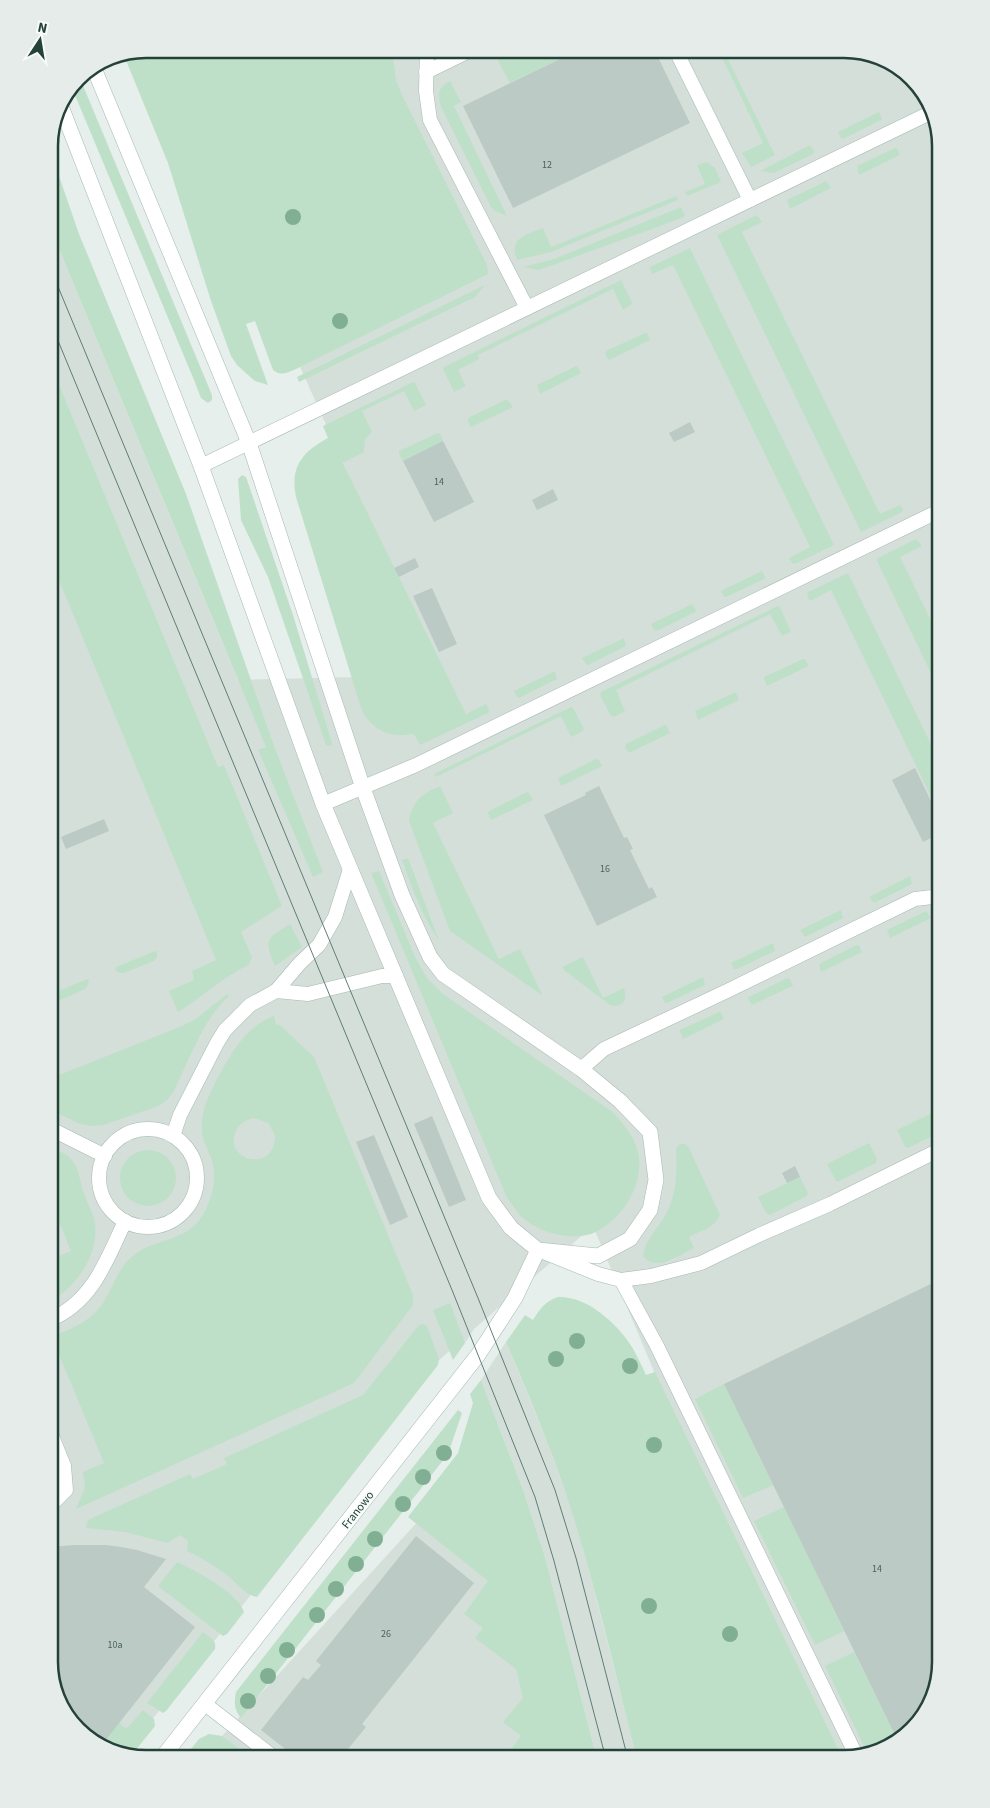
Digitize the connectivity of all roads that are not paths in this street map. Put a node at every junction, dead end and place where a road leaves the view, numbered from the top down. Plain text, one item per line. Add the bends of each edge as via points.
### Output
1 (427, 58) edge
2 (455, 58) edge
3 (679, 58) edge
4 (426, 72) junction
5 (96, 73) edge
6 (64, 113) edge
7 (927, 114) edge
8 (750, 200) junction
9 (527, 308) junction
10 (249, 443) junction
11 (201, 466) junction
12 (932, 514) edge
13 (362, 788) junction
14 (323, 804) junction
15 (350, 869) junction
16 (932, 897) edge
17 (396, 976) junction
18 (276, 991) junction
19 (581, 1069) junction
20 (58, 1132) edge
21 (173, 1136) junction
22 (932, 1153) edge
23 (105, 1156) junction
24 (125, 1221) junction
25 (538, 1250) junction
26 (621, 1280) junction
27 (58, 1315) edge
28 (58, 1451) edge
29 (58, 1498) edge
30 (205, 1704) junction
31 (168, 1750) edge
32 (264, 1750) edge
33 (853, 1750) edge

1 - 4 lane
2 - 4 lane
3 - 8 lane
4 - 9 lane via 430,120
5 - 10 street
6 - 11 street
7 - 8 lane
8 - 9 lane
9 - 10 lane
10 - 11 lane
10 - 13 street
11 - 14 street
12 - 13 lane
13 - 14 lane
13 - 19 street via 402,895 430,956 444,974
14 - 15 street
15 - 17 street
15 - 18 lane via 335,917 319,945
16 - 19 lane via 915,899 604,1049
17 - 18 lane via 382,976 308,994
17 - 25 street via 489,1198 511,1228
18 - 21 lane via 250,1006 225,1030 180,1115
19 - 25 street via 620,1101 650,1132 656,1180 650,1210 630,1239 598,1256
20 - 23 lane
21 - 23 lane via 162,1131 137,1130 115,1142
21 - 24 lane via 186,1148 195,1164 197,1182 192,1200 186,1210 165,1224 141,1227
22 - 26 lane via 701,1263
23 - 24 lane via 99,1174 103,1198 110,1209
24 - 27 lane via 92,1286 81,1300
25 - 26 lane
25 - 30 street, Franowo via 515,1298 478,1355
26 - 33 lane via 657,1346
28 - 29 lane via 64,1466 66,1490
30 - 31 street, Franowo
30 - 32 lane

